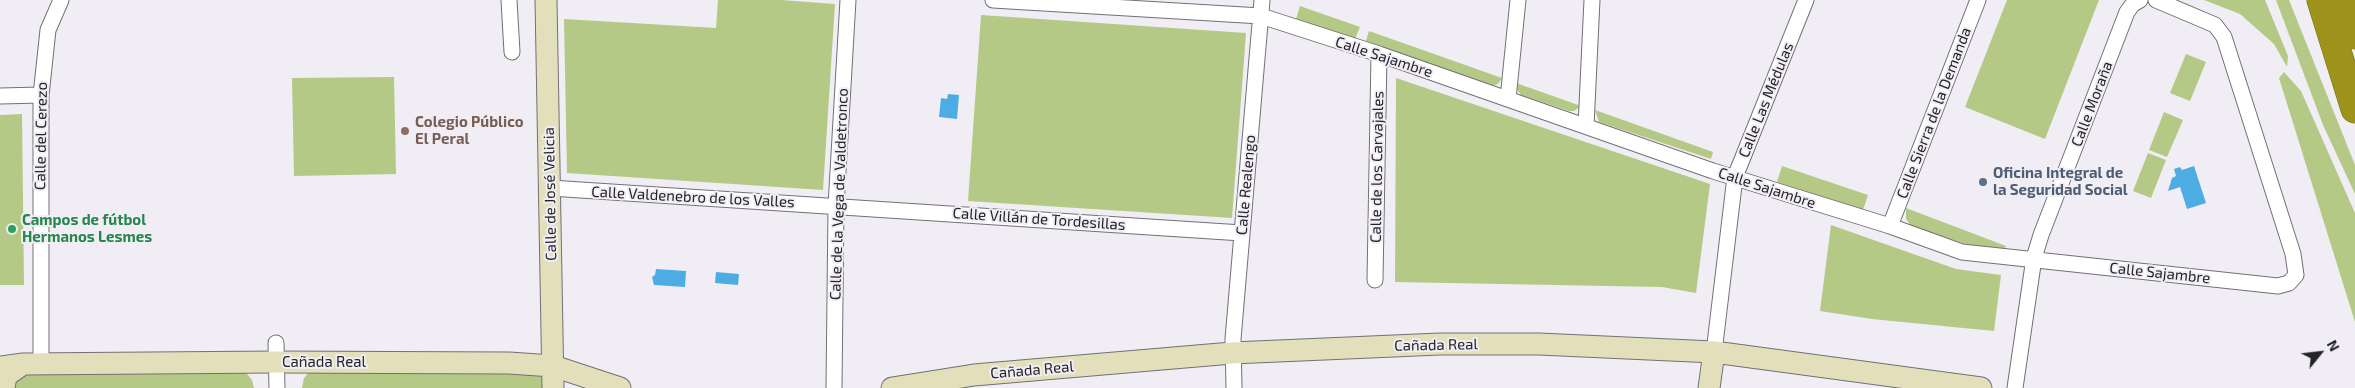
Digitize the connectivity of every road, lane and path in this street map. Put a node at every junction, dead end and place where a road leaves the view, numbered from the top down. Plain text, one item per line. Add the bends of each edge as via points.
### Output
1 (60, 0) edge
2 (509, 0) edge
3 (546, 0) edge
4 (848, 0) edge
5 (992, 0) edge
6 (1262, 0) edge
7 (1514, 0) edge
8 (1592, 0) edge
9 (1806, 0) edge
10 (1978, 0) edge
11 (2140, 0) edge
12 (2156, 0) edge
13 (2320, 0) edge
14 (2344, 0) edge
15 (1260, 16) junction
16 (2355, 35) edge
17 (512, 52) dead end
18 (1379, 54) junction
19 (0, 96) edge
20 (41, 96) junction
21 (1508, 99) junction
22 (2355, 109) edge
23 (1586, 126) junction
24 (1735, 178) junction
25 (550, 188) junction
26 (836, 206) junction
27 (1890, 226) junction
28 (1242, 233) junction
29 (2034, 258) junction
30 (1375, 280) dead end
31 (276, 352) junction
32 (1714, 352) junction
33 (1232, 353) junction
34 (32, 364) junction
35 (553, 366) junction
36 (0, 367) edge
37 (4, 388) edge
38 (277, 388) edge
39 (553, 388) edge
40 (620, 388) edge
41 (834, 388) edge
42 (892, 388) edge
43 (1234, 388) edge
44 (1709, 388) edge
45 (1981, 388) edge
46 (2014, 388) edge

1 - 20 street, Calle del Cerezo via 48,30
2 - 17 street
3 - 25 street, Calle de José Velicia
4 - 26 street, Calle de la Vega de Valdetronco
5 - 15 street, Calle Sajambre
6 - 15 street, Calle Realengo
7 - 21 street
8 - 23 street
9 - 24 street, Calle Las Médulas
10 - 27 street, Calle Sierra de la Demanda
11 - 29 street, Calle Moraña via 2127,12
12 - 29 street, Calle Sajambre via 2215,25 2224,37 2293,254 2296,275 2289,283 2278,286
13 - 22 highway
14 - 16 highway
15 - 18 street, Calle Sajambre
15 - 28 street, Calle Realengo
18 - 21 street, Calle Sajambre
18 - 30 street, Calle de los Carvajales
19 - 20 street
20 - 34 street, Calle del Cerezo
21 - 23 street, Calle Sajambre
23 - 24 street, Calle Sajambre
24 - 27 street, Calle Sajambre
24 - 32 street, Calle Las Médulas
25 - 26 street, Calle Valdenebro de los Valles
25 - 35 street, Calle de José Velicia
26 - 28 street, Calle Villán de Tordesillas
26 - 41 street, Calle de la Vega de Valdetronco
27 - 29 street, Calle Sajambre via 1962,252
28 - 33 street, Calle Realengo
29 - 46 street, Calle Moraña
31 - 34 street, Cañada Real
31 - 35 street, Cañada Real
31 - 38 street
32 - 33 street, Cañada Real via 1548,344 1440,344
32 - 44 street
32 - 45 street, Cañada Real
33 - 42 street, Cañada Real via 974,375
33 - 43 street, Calle Realengo
34 - 36 street, Cañada Real
34 - 37 street via 6,376
35 - 39 street, Calle de José Velicia
35 - 40 street, Cañada Real

